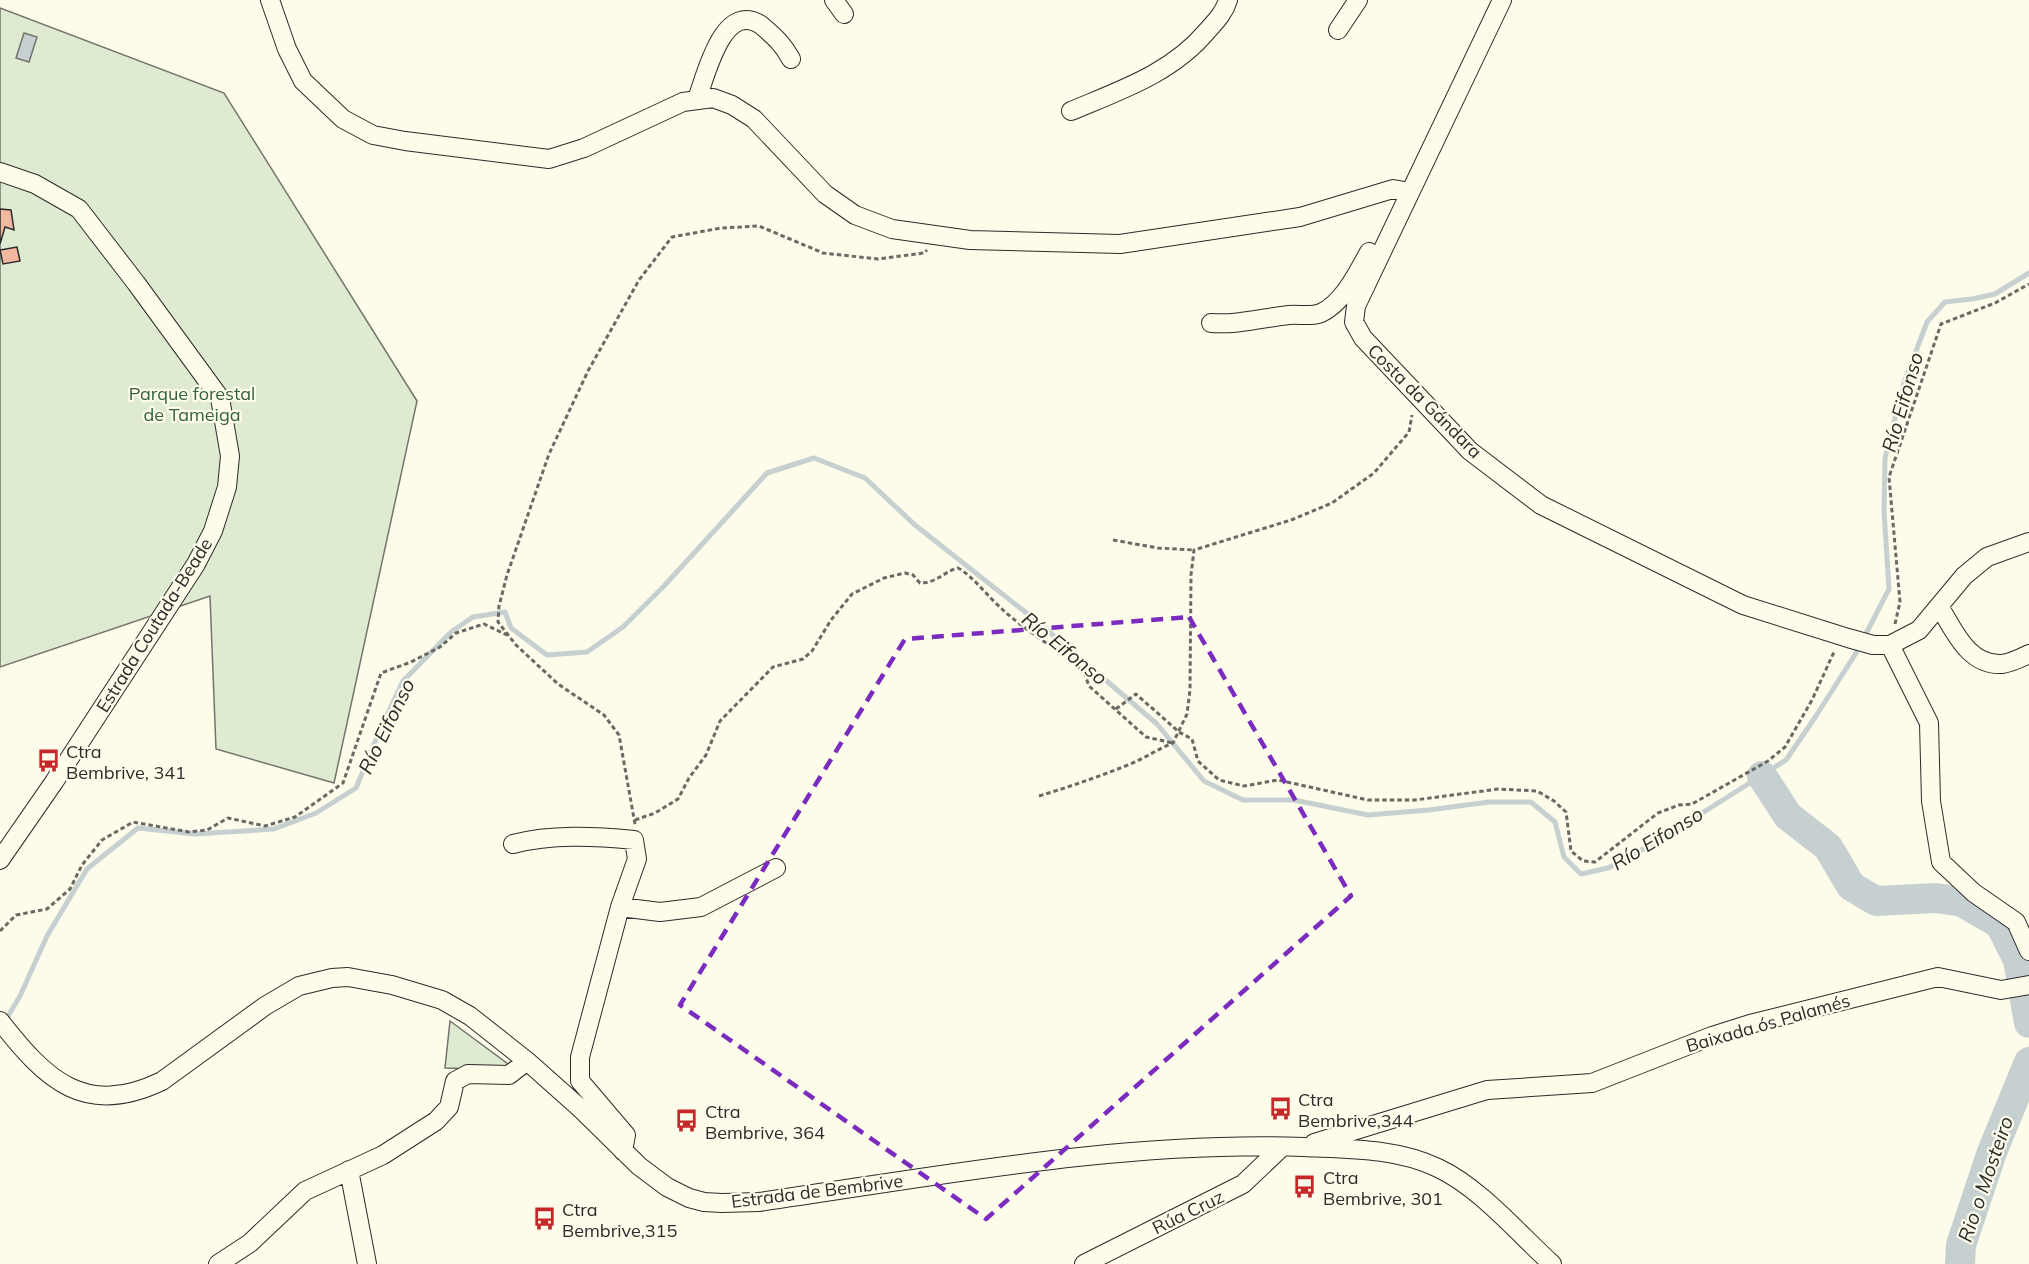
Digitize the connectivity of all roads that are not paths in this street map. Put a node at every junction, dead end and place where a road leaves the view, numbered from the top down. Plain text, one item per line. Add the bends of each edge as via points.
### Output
1 (270, 0) edge
2 (1228, 0) edge
3 (1358, 0) edge
4 (1502, 0) edge
5 (1338, 30) dead end
6 (791, 59) dead end
7 (698, 99) junction
8 (1071, 111) dead end
9 (0, 172) edge
10 (1410, 192) junction
11 (1397, 220) junction
12 (1210, 323) dead end
13 (2029, 542) edge
14 (1939, 606) junction
15 (1882, 645) junction
16 (2029, 654) edge
17 (513, 843) dead end
18 (0, 860) edge
19 (776, 868) dead end
20 (620, 907) junction
21 (2029, 951) edge
22 (2029, 985) edge
23 (0, 1021) edge
24 (527, 1061) junction
25 (1282, 1147) junction
26 (1301, 1147) junction
27 (623, 1151) junction
28 (349, 1170) junction
29 (218, 1264) edge
30 (367, 1264) edge
31 (1084, 1264) edge
32 (1552, 1264) edge

1 - 7 street via 303,81 344,119 373,135 549,159
2 - 8 street via 1224,11 1179,60 1138,83
3 - 5 street
4 - 10 street, Costa da Gándara
6 - 7 street via 782,43 752,17 731,20 719,38
7 - 10 street via 713,98 754,119 825,194 855,215 892,229 970,240 1120,244 1300,217 1392,189
9 - 18 street, Estrada Coutada-Beade via 35,184 79,209 220,398 230,456 227,487 213,531 196,564
10 - 11 street, Costa da Gándara
11 - 12 street via 1382,227 1344,292 1320,313
11 - 15 street, Costa da Gándara via 1356,306 1354,322 1363,339 1470,451 1541,505 1743,605
13 - 14 street via 1988,557 1964,576
14 - 15 street via 1919,630
14 - 16 street via 1969,654 1984,662 2002,664
15 - 21 street via 1929,723 1931,801 1941,862 1974,893 2016,922
17 - 20 street via 538,837 634,840 637,859
19 - 20 street via 701,907 660,912
20 - 27 street via 580,1058 580,1081 626,1135
22 - 26 street, Baixada ós Palamés via 2001,990 1938,977 1750,1024 1592,1083 1487,1090
23 - 24 street, Estrada de Bembrive via 58,1082 90,1094 128,1094 162,1081 299,986 348,977 442,1000 470,1016
24 - 27 street, Estrada de Bembrive
24 - 28 street via 509,1075 468,1074 455,1081 449,1107 436,1121 383,1155
25 - 26 street, Estrada de Bembrive
25 - 27 street, Estrada de Bembrive via 1167,1149 1067,1158 739,1203 704,1202 677,1193
25 - 31 street, Rúa Cruz via 1243,1184
26 - 32 street, Estrada de Bembrive via 1404,1156 1437,1167 1465,1184
28 - 29 street via 305,1191 250,1243
28 - 30 street

